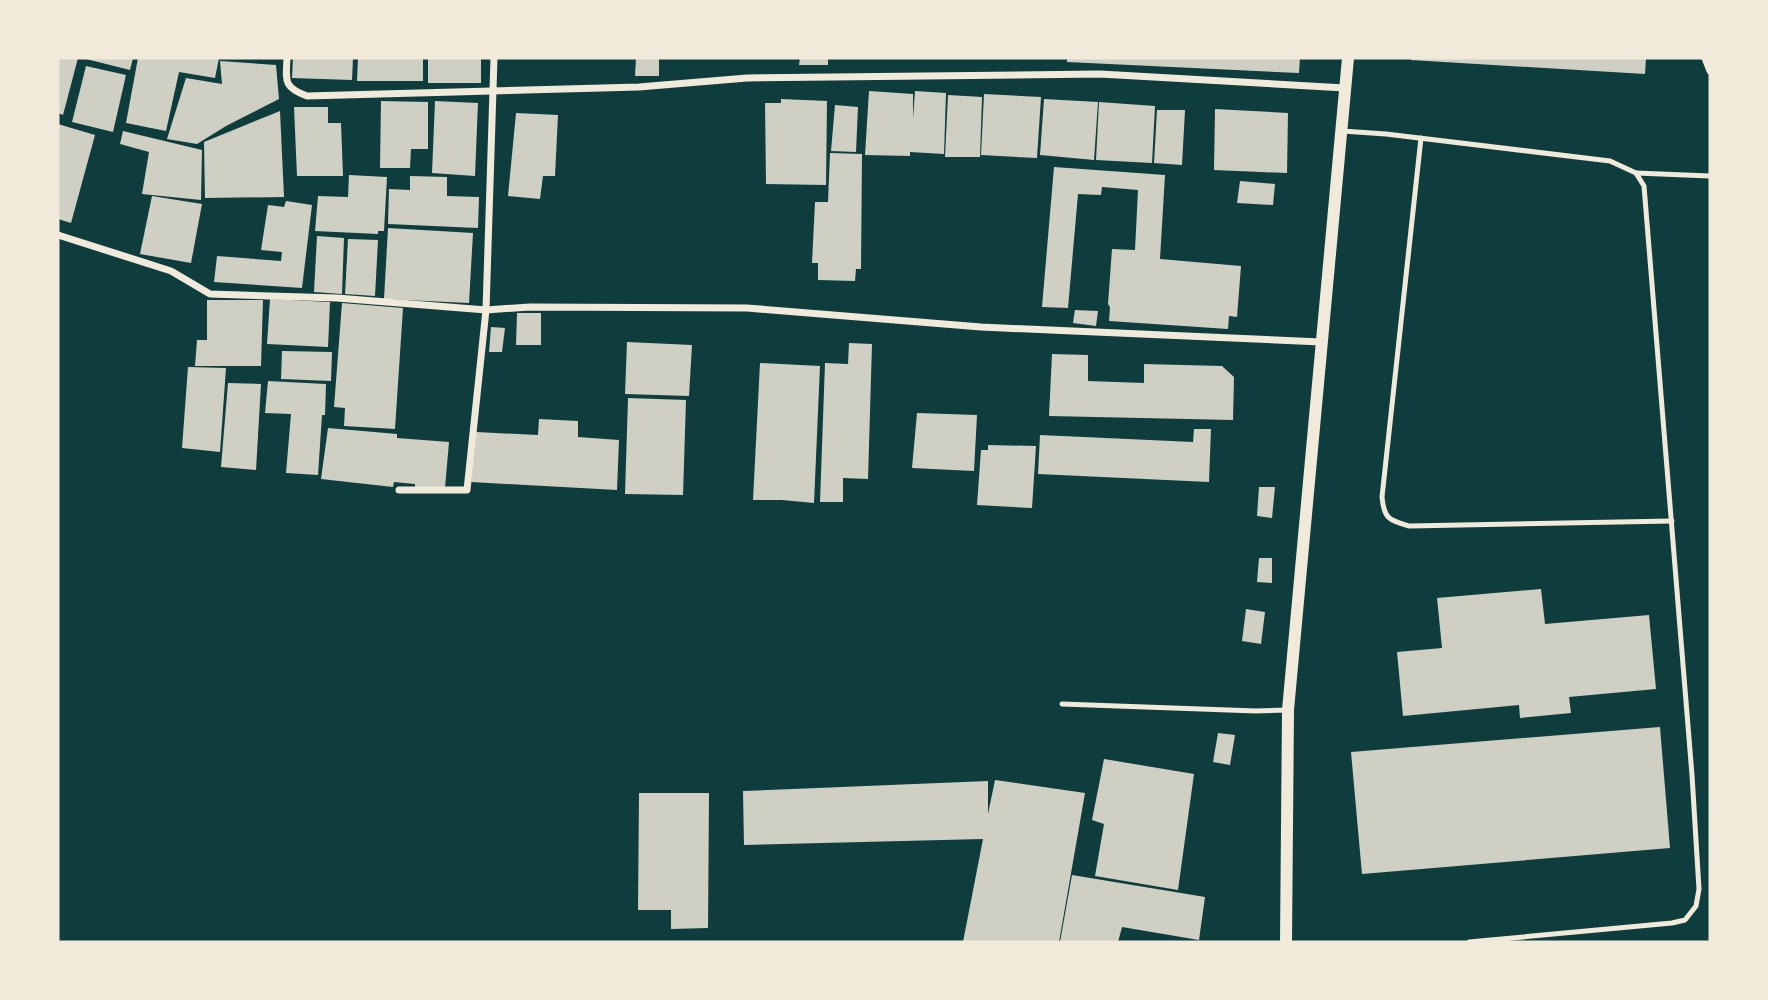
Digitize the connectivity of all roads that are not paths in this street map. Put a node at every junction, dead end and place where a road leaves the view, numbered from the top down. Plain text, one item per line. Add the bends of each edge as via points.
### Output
1 (287, 58) edge
2 (494, 58) edge
3 (1348, 58) edge
4 (1705, 58) edge
5 (1710, 71) edge
6 (1345, 88) junction
7 (491, 90) junction
8 (1341, 131) junction
9 (1421, 138) junction
10 (1636, 173) junction
11 (1710, 176) edge
12 (58, 235) edge
13 (486, 310) junction
14 (1321, 342) junction
15 (400, 490) dead end
16 (1672, 521) junction
17 (1062, 704) dead end
18 (1289, 710) junction
19 (1286, 942) edge
20 (1469, 942) edge

1 - 7 street via 286,82 307,96
2 - 7 street
3 - 6 street
4 - 5 street
6 - 7 street via 1100,74 747,78 639,87
6 - 8 street
7 - 13 street
8 - 9 lane
8 - 14 street
9 - 10 lane via 1610,161
9 - 16 lane via 1383,510 1391,521 1409,526
10 - 11 lane
10 - 16 lane via 1644,186
12 - 13 street via 171,271 210,294
13 - 14 street via 747,307 981,327
13 - 15 street via 467,490
14 - 18 street
16 - 20 lane via 1692,775 1699,889 1696,906 1685,920 1672,923
17 - 18 lane
18 - 19 street

